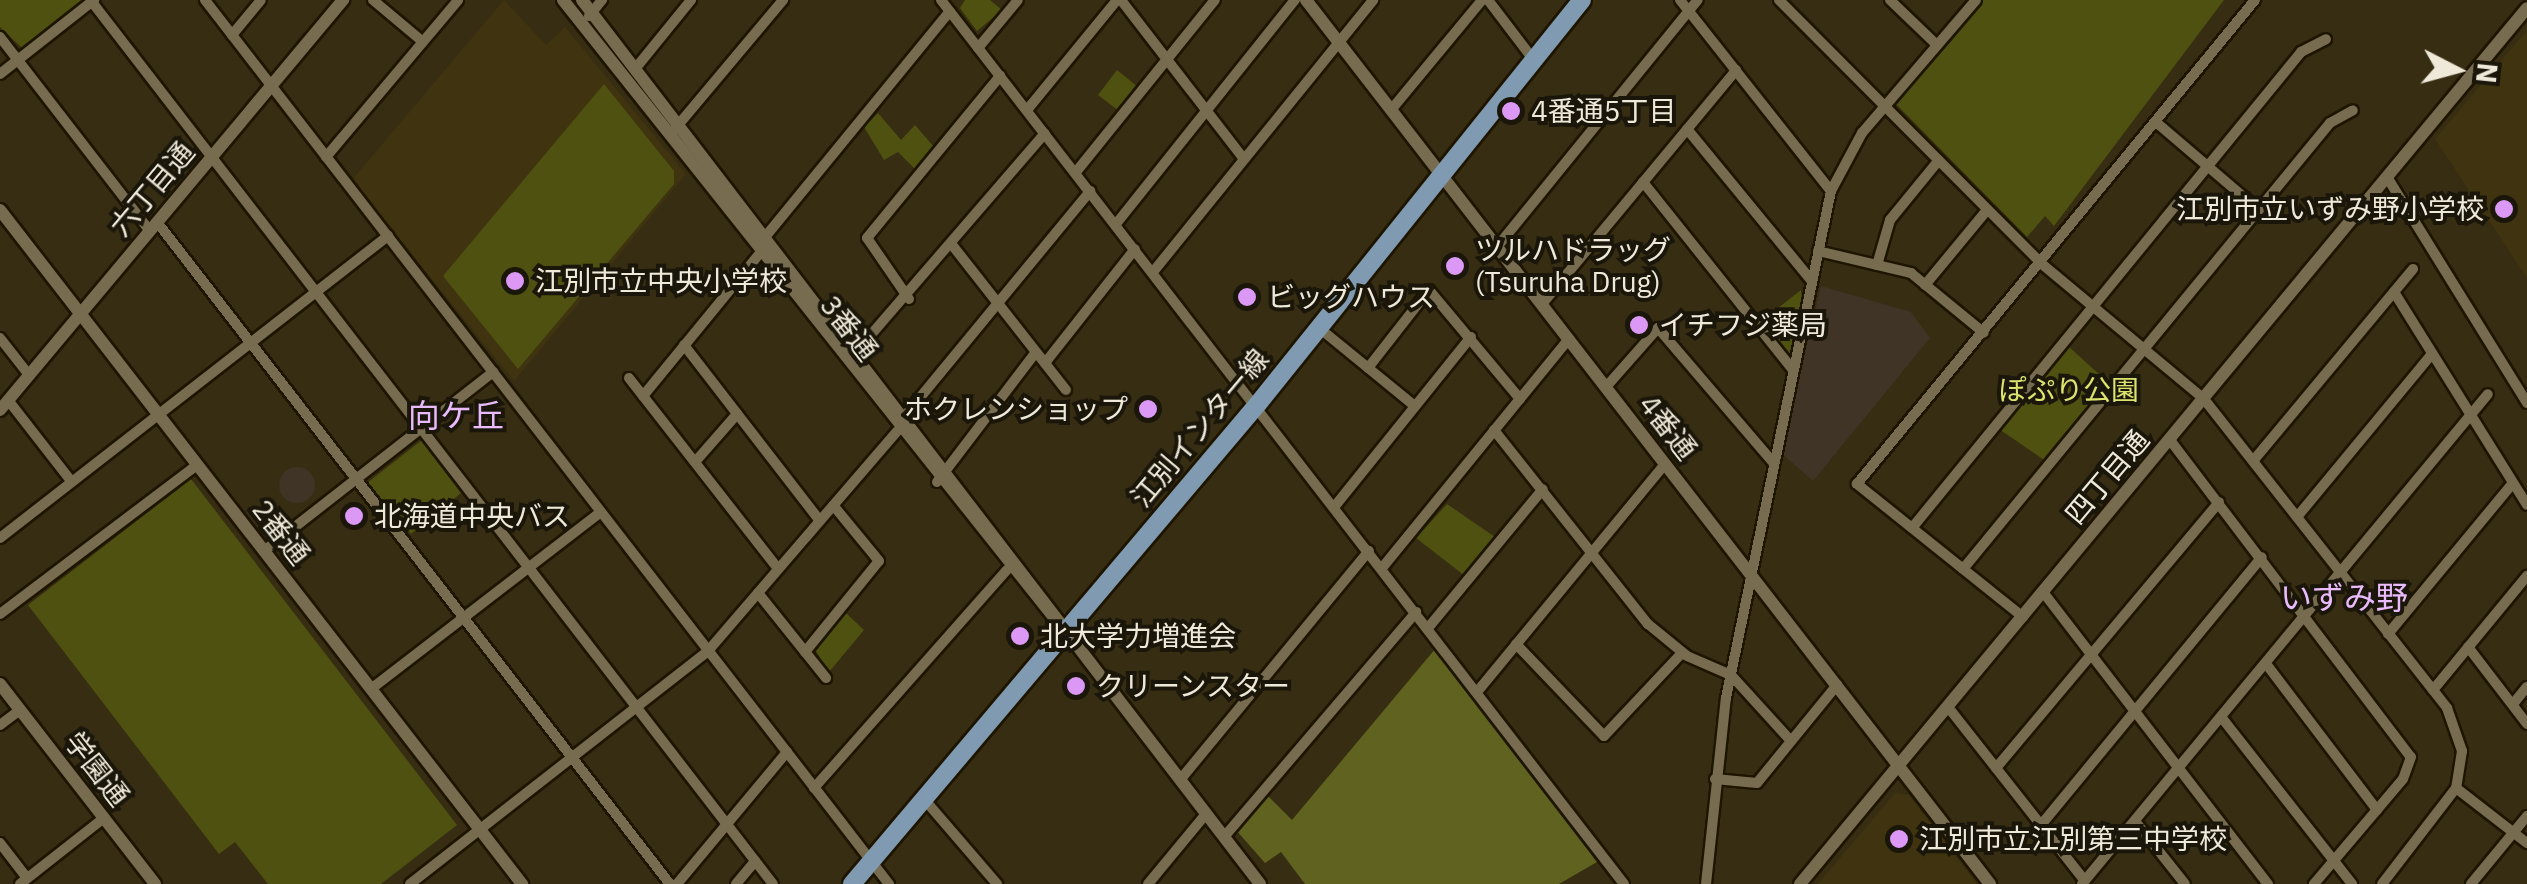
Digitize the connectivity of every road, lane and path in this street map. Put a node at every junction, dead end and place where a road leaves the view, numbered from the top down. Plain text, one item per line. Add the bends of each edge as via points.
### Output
1 (205, 0) edge
2 (262, 0) edge
3 (344, 0) edge
4 (373, 0) edge
5 (458, 0) edge
6 (562, 0) edge
7 (582, 0) edge
8 (602, 0) edge
9 (691, 0) edge
10 (764, 0) edge
11 (783, 0) edge
12 (941, 0) edge
13 (1018, 0) edge
14 (1119, 0) edge
15 (1215, 0) edge
16 (1295, 0) edge
17 (1306, 0) edge
18 (1373, 0) edge
19 (1484, 0) edge
20 (1582, 0) edge
21 (1680, 0) edge
22 (1698, 0) edge
23 (1778, 0) edge
24 (1890, 0) edge
25 (1976, 0) edge
26 (2256, 0) edge
27 (93, 1) edge
28 (2527, 8) edge
29 (773, 11) junction
30 (950, 11) junction
31 (1689, 11) junction
32 (592, 12) junction
33 (581, 24) junction
34 (232, 35) junction
35 (0, 37) edge
36 (2326, 39) dead end
37 (422, 42) junction
38 (1339, 42) junction
39 (1937, 46) junction
40 (978, 48) junction
41 (1533, 59) junction
42 (18, 60) junction
43 (1168, 60) junction
44 (635, 69) junction
45 (1736, 70) junction
46 (0, 74) edge
47 (1000, 76) junction
48 (272, 86) junction
49 (1886, 104) junction
50 (1027, 110) junction
51 (1391, 110) junction
52 (2353, 110) dead end
53 (1208, 112) junction
54 (2156, 123) junction
55 (678, 126) junction
56 (1687, 129) junction
57 (1045, 133) junction
58 (668, 137) junction
59 (326, 157) junction
60 (210, 159) junction
61 (1244, 159) junction
62 (1939, 160) junction
63 (2208, 166) junction
64 (1076, 172) junction
65 (1439, 172) junction
66 (2387, 177) junction
67 (1643, 182) junction
68 (1090, 191) junction
69 (1832, 191) junction
70 (0, 210) edge
71 (1987, 210) junction
72 (2259, 210) junction
73 (1116, 224) junction
74 (154, 226) junction
75 (767, 234) junction
76 (388, 236) junction
77 (953, 246) junction
78 (1497, 247) junction
79 (1135, 249) junction
80 (758, 251) junction
81 (1818, 251) junction
82 (2042, 264) junction
83 (1877, 265) junction
84 (2413, 269) dead end
85 (1154, 272) junction
86 (1812, 281) junction
87 (1925, 285) junction
88 (2394, 292) junction
89 (314, 293) junction
90 (910, 299) junction
91 (998, 304) junction
92 (1542, 304) junction
93 (2093, 307) junction
94 (80, 314) junction
95 (1318, 327) junction
96 (1984, 334) junction
97 (1471, 337) junction
98 (0, 338) edge
99 (1568, 339) junction
100 (250, 342) junction
101 (684, 345) junction
102 (2145, 350) junction
103 (858, 352) junction
104 (1036, 352) junction
105 (2432, 354) junction
106 (1044, 363) junction
107 (845, 364) junction
108 (1368, 368) junction
109 (1793, 370) junction
110 (493, 372) junction
111 (29, 375) junction
112 (629, 378) dead end
113 (1606, 387) junction
114 (1066, 390) dead end
115 (2488, 394) dead end
116 (643, 396) junction
117 (1520, 399) junction
118 (2204, 399) junction
119 (2527, 403) edge
120 (4, 405) edge
121 (1257, 405) junction
122 (1416, 406) junction
123 (158, 413) junction
124 (737, 414) junction
125 (2471, 416) junction
126 (904, 417) junction
127 (420, 428) junction
128 (1494, 430) junction
129 (897, 431) junction
130 (2170, 440) junction
131 (695, 462) junction
132 (1773, 462) junction
133 (2253, 462) junction
134 (1665, 464) junction
135 (197, 465) junction
136 (947, 470) junction
137 (356, 478) junction
138 (71, 482) junction
139 (937, 482) junction
140 (2513, 483) junction
141 (1543, 489) junction
142 (2219, 502) junction
143 (2527, 505) edge
144 (833, 506) junction
145 (1335, 506) junction
146 (601, 512) junction
147 (2296, 517) junction
148 (820, 521) junction
149 (1912, 528) junction
150 (0, 538) edge
151 (1594, 550) junction
152 (264, 551) junction
153 (1369, 551) junction
154 (2262, 557) junction
155 (534, 566) junction
156 (1382, 568) junction
157 (778, 569) junction
158 (1964, 569) junction
159 (1007, 570) junction
160 (2342, 575) junction
161 (2527, 576) edge
162 (1754, 578) junction
163 (2043, 592) junction
164 (758, 593) junction
165 (1416, 612) junction
166 (0, 614) edge
167 (2308, 616) junction
168 (468, 617) junction
169 (2023, 617) junction
170 (1428, 628) junction
171 (1066, 632) junction
172 (2388, 634) junction
173 (1516, 644) junction
174 (2468, 647) junction
175 (708, 651) junction
176 (805, 652) junction
177 (1682, 653) junction
178 (2092, 656) junction
179 (2267, 665) junction
180 (1731, 675) junction
181 (826, 678) dead end
182 (0, 684) edge
183 (1837, 685) junction
184 (2527, 687) edge
185 (371, 689) junction
186 (2433, 690) junction
187 (1477, 692) junction
188 (2512, 704) junction
189 (636, 706) junction
190 (1948, 707) junction
191 (20, 710) junction
192 (2135, 714) junction
193 (2222, 718) junction
194 (2527, 724) edge
195 (0, 726) edge
196 (1791, 741) junction
197 (787, 752) junction
198 (570, 756) junction
199 (1900, 766) junction
200 (1996, 768) junction
201 (2179, 770) junction
202 (1715, 779) junction
203 (1180, 780) junction
204 (814, 788) junction
205 (2456, 788) junction
206 (924, 800) junction
207 (2377, 810) junction
208 (1206, 814) junction
209 (2527, 816) edge
210 (104, 818) junction
211 (2135, 821) junction
212 (727, 824) junction
213 (2041, 825) junction
214 (480, 829) junction
215 (2514, 832) junction
216 (1224, 837) junction
217 (0, 843) edge
218 (2527, 843) edge
219 (755, 861) junction
220 (2334, 861) junction
221 (871, 862) junction
222 (26, 879) edge
223 (2084, 882) edge
224 (41, 884) edge
225 (155, 884) edge
226 (410, 884) edge
227 (522, 884) edge
228 (674, 884) edge
229 (736, 884) edge
230 (773, 884) edge
231 (852, 884) edge
232 (889, 884) edge
233 (997, 884) edge
234 (1148, 884) edge
235 (1260, 884) edge
236 (1624, 884) edge
237 (1706, 884) edge
238 (1800, 884) edge
239 (1990, 884) edge
240 (2185, 884) edge
241 (2268, 884) edge
242 (2314, 884) edge
243 (2352, 884) edge
244 (2382, 884) edge
245 (2472, 884) edge

1 - 34 street
2 - 34 street
3 - 48 street, 六丁目通
4 - 37 street
5 - 37 street
6 - 33 street, 3番通
7 - 32 street, 3番通
8 - 32 street
9 - 44 street
10 - 29 street
11 - 29 street
12 - 30 street
13 - 40 street
14 - 43 street
14 - 50 street
15 - 43 street
16 - 53 street
17 - 38 street, 4番通
18 - 38 street
19 - 41 street
19 - 51 street
20 - 41 main road, 江別インター線
21 - 31 street
22 - 31 street
23 - 49 street
24 - 39 street
25 - 39 street
26 - 54 street
27 - 42 street
27 - 60 street
28 - 66 street, 四丁目通
29 - 55 street
30 - 40 street
30 - 75 street
31 - 45 street
31 - 78 street
32 - 33 street
32 - 44 street, 3番通
33 - 58 street, 3番通
34 - 48 street
35 - 42 street
36 - 63 street via 2301,52
37 - 59 street
38 - 51 street, 4番通
38 - 61 street
39 - 49 street
40 - 47 street
41 - 65 main road, 江別インター線
42 - 46 street
42 - 74 street
43 - 53 street
43 - 64 street
44 - 55 street, 3番通
45 - 56 street
45 - 69 street
47 - 50 street
47 - 90 street via 867,238
48 - 59 street
48 - 60 street, 六丁目通
49 - 62 street
49 - 69 street
50 - 57 street
51 - 65 street, 4番通
52 - 72 street via 2330,123
53 - 61 street
53 - 73 street
54 - 63 street
54 - 82 street
55 - 58 street
55 - 75 street, 3番通
56 - 67 street
56 - 86 street
57 - 64 street
57 - 77 street
58 - 80 street, 3番通
59 - 76 street
60 - 74 street, 六丁目通
60 - 89 street
61 - 85 street
62 - 71 street
62 - 83 street via 1890,220
63 - 72 street
63 - 93 street
64 - 68 street
65 - 78 street, 4番通
65 - 95 main road, 江別インター線
66 - 118 street, 四丁目通
66 - 119 street
67 - 92 street
67 - 109 street
68 - 73 street
68 - 91 street
69 - 81 street
70 - 94 street, 2番通
71 - 82 street
71 - 87 street
72 - 102 street
73 - 79 street
74 - 94 street, 六丁目通
74 - 100 street
75 - 80 street
75 - 103 street, 3番通
76 - 89 street
76 - 110 street
77 - 90 street
77 - 91 street
78 - 92 street, 4番通
79 - 85 street
79 - 106 street
80 - 101 street
80 - 107 street, 3番通
81 - 83 street
81 - 86 street
82 - 93 street
82 - 96 street
83 - 87 street
84 - 88 street
85 - 121 street
86 - 109 street
87 - 96 street
88 - 105 street
88 - 133 street
89 - 100 street
89 - 127 street
90 - 103 street
91 - 104 street
91 - 126 street
92 - 99 street, 4番通
93 - 102 street
93 - 149 street
94 - 111 street, 六丁目通
94 - 123 street, 2番通
95 - 108 street
95 - 121 main road, 江別インター線
96 - 149 street via 1857,484
97 - 108 street via 1429,290
97 - 117 street
97 - 122 street
98 - 111 street
99 - 113 street, 4番通
99 - 117 street
100 - 123 street
100 - 137 street
101 - 116 street
101 - 124 street
102 - 118 street
102 - 158 street
103 - 107 street
103 - 126 street, 3番通
104 - 106 street
104 - 136 street
105 - 125 street
105 - 147 street
106 - 114 street
107 - 129 street, 3番通
108 - 122 street
109 - 132 street
110 - 127 street
110 - 146 street
111 - 120 street, 六丁目通
112 - 116 street
113 - 132 street via 1658,328
113 - 134 street, 4番通
115 - 125 street
116 - 131 street
117 - 128 street
118 - 130 street, 四丁目通
118 - 133 street
120 - 138 street
121 - 145 street
121 - 171 main road, 江別インター線
122 - 145 street
123 - 135 street, 2番通
123 - 138 street
124 - 131 street
124 - 148 street
125 - 140 street
125 - 160 street
126 - 136 street, 3番通
127 - 137 street
127 - 155 street
128 - 141 street
128 - 156 street
129 - 139 street, 3番通
129 - 144 street
130 - 142 street
130 - 163 street, 四丁目通
131 - 157 street
132 - 162 street
133 - 147 street
134 - 151 street
134 - 162 street, 4番通
135 - 152 street, 2番通
135 - 166 street
136 - 139 street
136 - 171 street, 3番通
137 - 152 street
137 - 168 street
138 - 150 street
139 - 159 street, 3番通
140 - 143 street
140 - 172 street
141 - 151 street
141 - 170 street
142 - 154 street
142 - 178 street
144 - 148 street
144 - 176 street via 879,561
145 - 153 street
146 - 155 street
146 - 175 street
147 - 160 street
148 - 157 street
149 - 158 street
151 - 173 street
151 - 177 street via 1648,624
152 - 185 street, 2番通
153 - 156 street
153 - 203 street
154 - 167 street
154 - 192 street
155 - 168 street
155 - 189 street
156 - 165 street
157 - 164 street
158 - 169 street
159 - 171 street, 3番通
159 - 204 street
160 - 167 street
160 - 172 street
161 - 174 street
162 - 180 street
162 - 183 street, 4番通
163 - 169 street, 四丁目通
163 - 178 street
164 - 175 street
164 - 176 street
165 - 170 street
165 - 216 street
167 - 179 street
167 - 207 street via 2411,757
168 - 185 street
168 - 198 street
169 - 190 street, 四丁目通
170 - 187 street
171 - 203 street, 3番通
171 - 206 main road, 江別インター線
172 - 186 street
173 - 177 street via 1604,736
173 - 187 street
174 - 186 street
174 - 188 street
175 - 189 street
175 - 197 street
176 - 181 street
177 - 180 street
178 - 192 street
178 - 200 street
179 - 193 street
179 - 207 street
180 - 196 street
180 - 202 street
182 - 191 street, 学園通
183 - 196 street
183 - 199 street, 4番通
184 - 188 street
185 - 214 street, 2番通
186 - 205 street via 2462,751
187 - 236 street
188 - 194 street
189 - 198 street
189 - 212 street
190 - 199 street, 四丁目通
190 - 200 street
191 - 195 street
191 - 210 street, 学園通
192 - 201 street
192 - 213 street
193 - 201 street
193 - 220 street
196 - 202 street via 1757,784
197 - 204 street
197 - 212 street
198 - 214 street
198 - 228 street
199 - 238 street, 四丁目通
199 - 239 street, 4番通
200 - 213 street
201 - 211 street
201 - 241 street
202 - 237 street
203 - 208 street, 3番通
204 - 221 street
205 - 215 street
205 - 244 street
206 - 221 main road, 江別インター線
206 - 233 street
207 - 220 street
208 - 216 street, 3番通
208 - 234 street
209 - 215 street
210 - 222 street
210 - 225 street, 学園通
211 - 223 street
211 - 240 street
212 - 219 street
212 - 228 street
213 - 223 street
214 - 226 street
214 - 227 street, 2番通
215 - 218 street
215 - 245 street
216 - 235 street, 3番通
217 - 222 street
219 - 229 street
219 - 230 street
220 - 242 street
220 - 243 street
221 - 231 main road, 江別インター線
221 - 232 street
222 - 224 street

